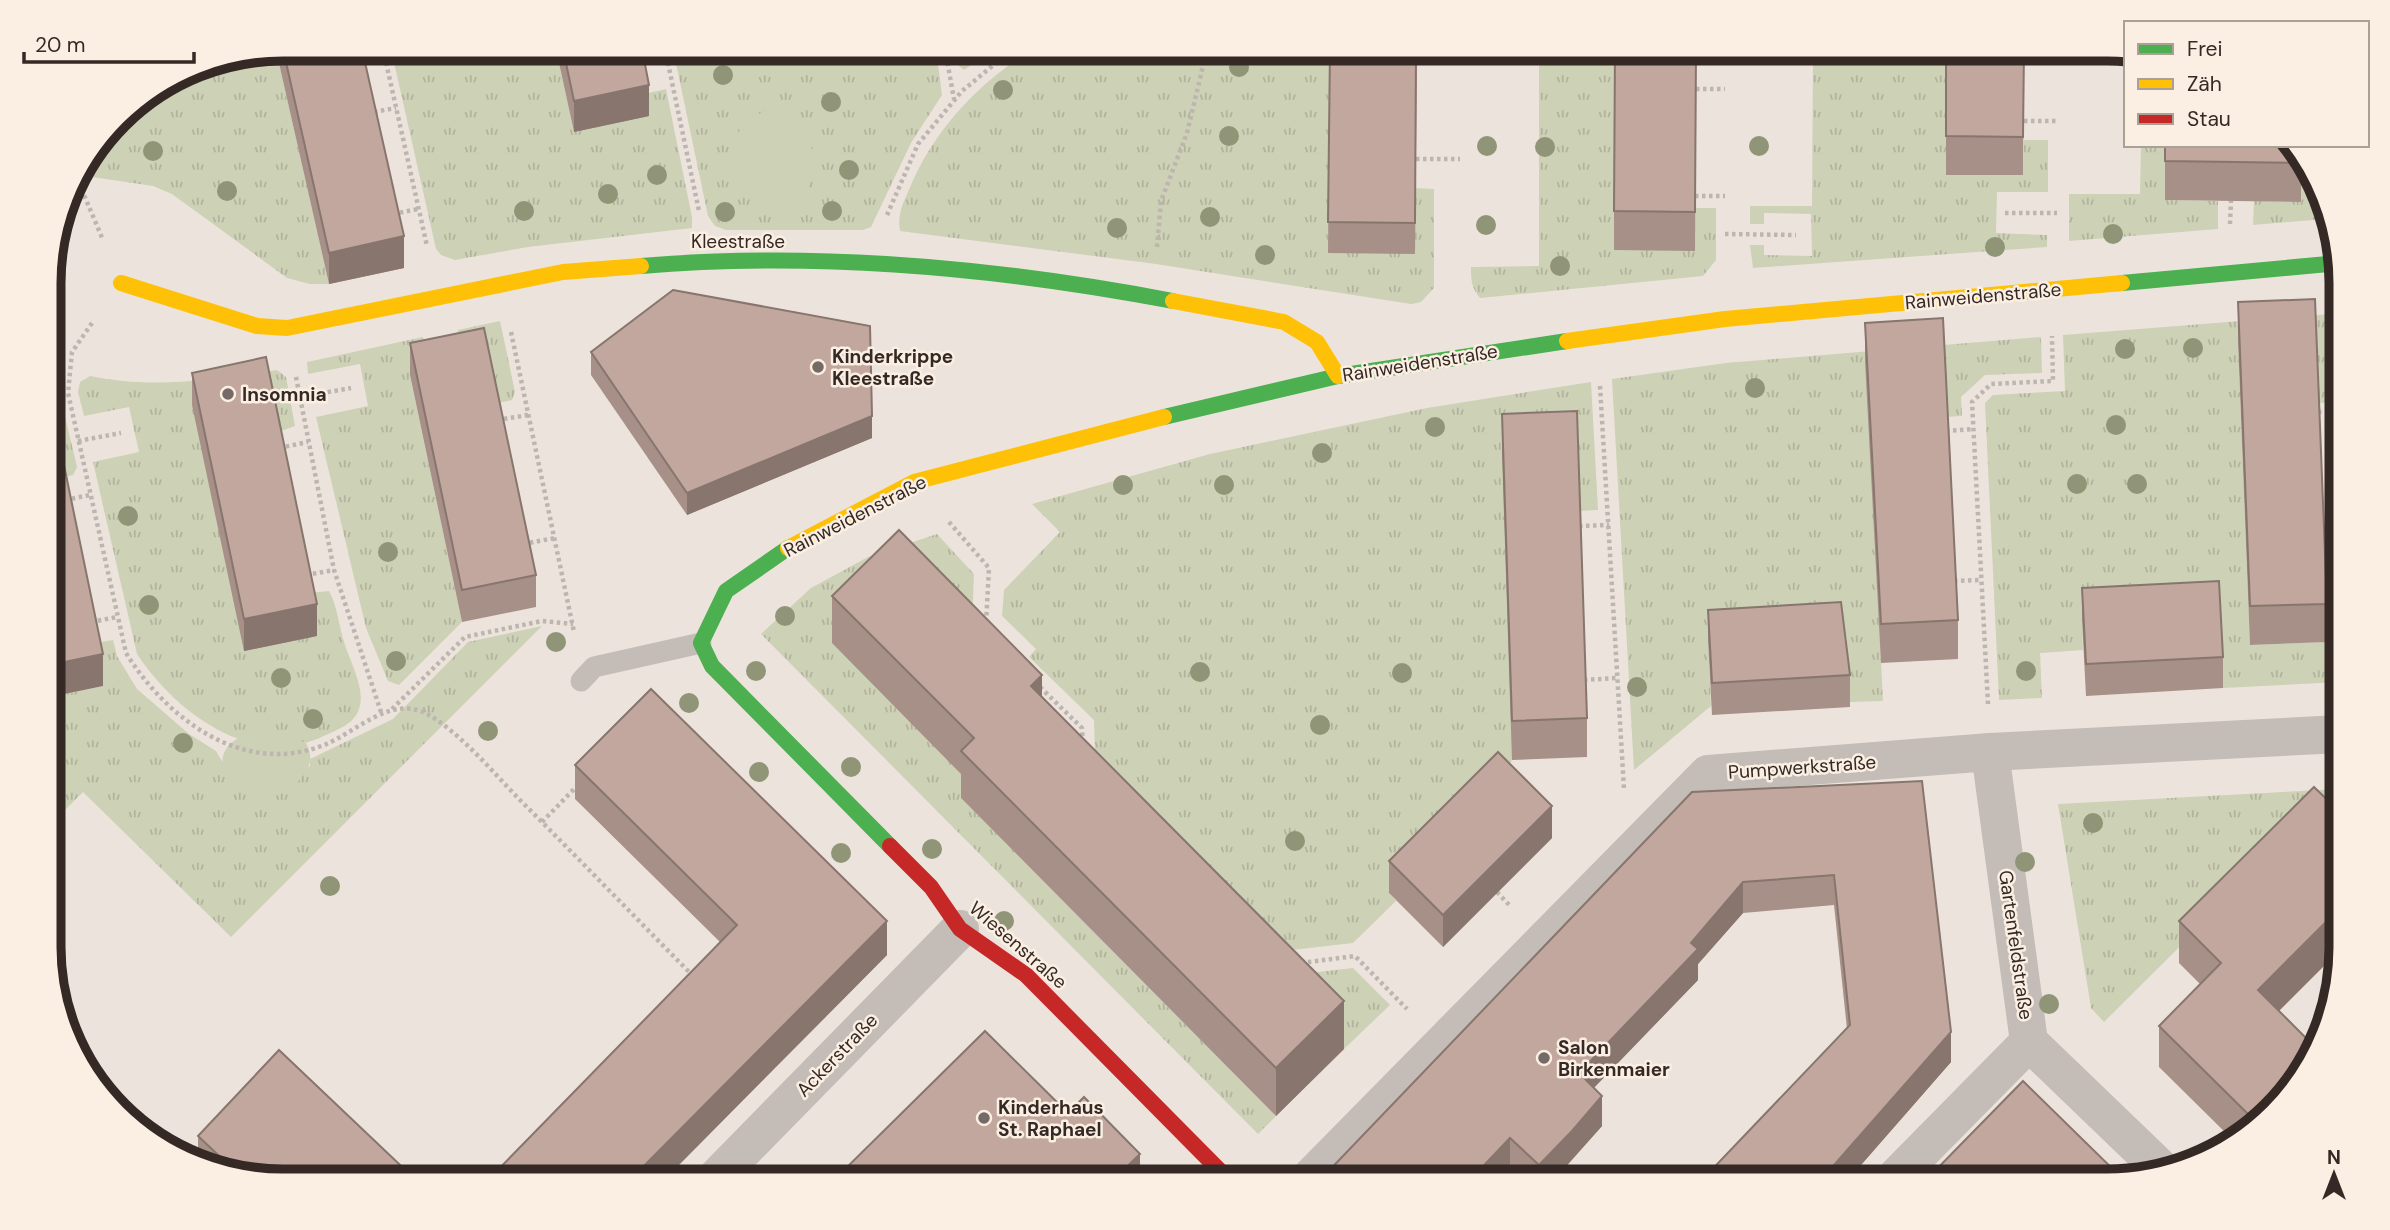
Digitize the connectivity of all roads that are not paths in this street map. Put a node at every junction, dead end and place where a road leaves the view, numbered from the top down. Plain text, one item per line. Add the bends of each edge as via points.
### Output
1 (2328, 264) edge
2 (121, 283) road end
3 (1338, 376) junction
4 (701, 643) junction
5 (581, 681) dead end
6 (2329, 735) edge
7 (1990, 752) junction
8 (960, 929) junction
9 (2029, 1042) junction
10 (2155, 1163) edge
11 (1218, 1168) edge
12 (1319, 1168) edge
13 (1905, 1168) edge
14 (725, 1169) edge

1 - 3 street, Rainweidenstraße via 1725,319
2 - 3 street, Kleestraße via 257,326 287,328 563,272 709,260 872,264 1011,277 1284,322 1317,342
3 - 4 street, Rainweidenstraße via 1139,422 914,482 794,544 726,591
4 - 5 lane via 594,667
4 - 8 street, Wiesenstraße via 712,666 931,887
6 - 7 street, Pumpwerkstraße
7 - 9 street, Gartenfeldstraße
7 - 12 street, Pumpwerkstraße via 1708,774
8 - 11 street, Wiesenstraße via 1026,975
8 - 14 street, Ackerstraße
9 - 10 street, Gartenfeldstraße
9 - 13 street

